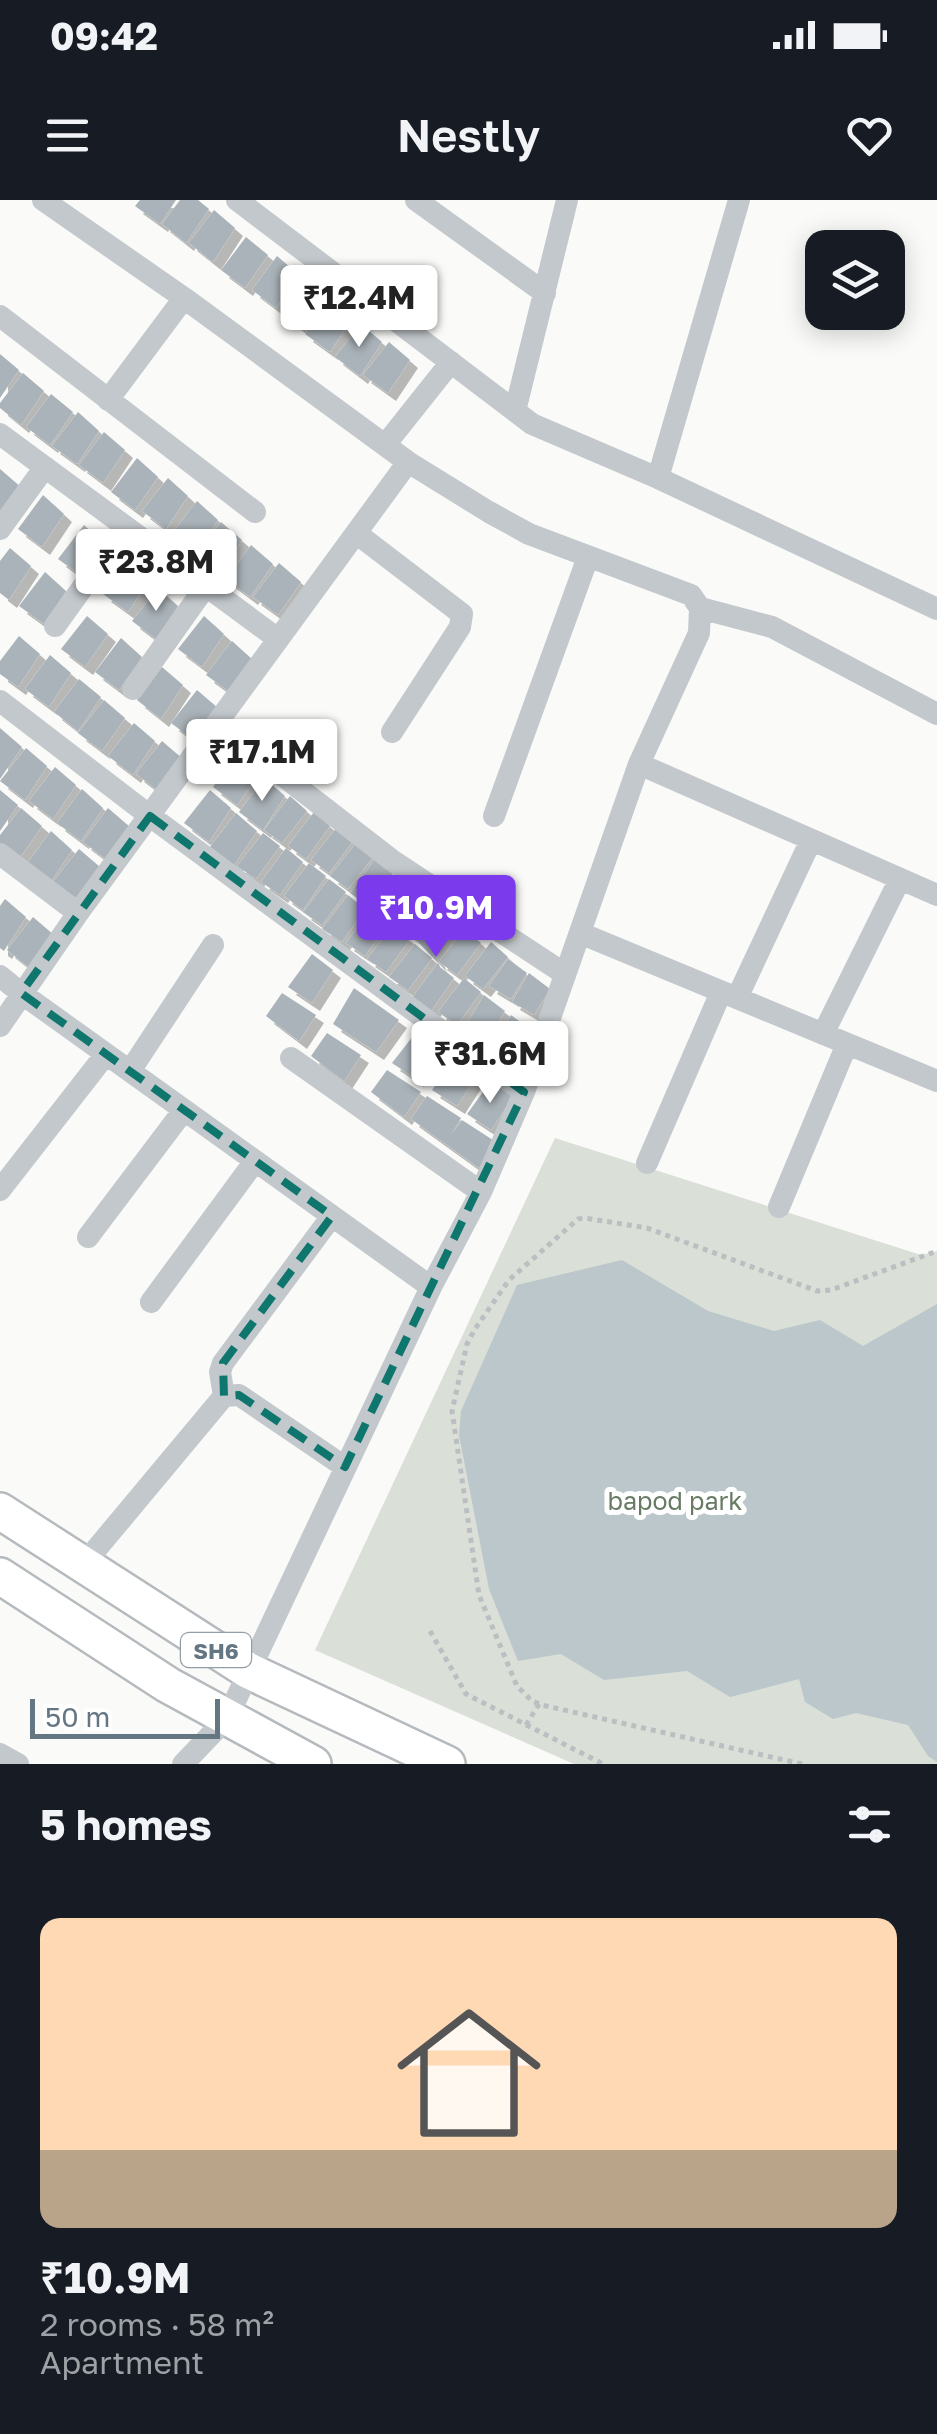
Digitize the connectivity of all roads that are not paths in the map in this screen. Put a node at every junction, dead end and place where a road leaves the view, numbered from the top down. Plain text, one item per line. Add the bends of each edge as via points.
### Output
1 (43, 200) edge
2 (416, 200) edge
3 (567, 200) edge
4 (739, 200) edge
5 (243, 202) edge
6 (544, 293) junction
7 (184, 298) junction
8 (0, 316) edge
9 (451, 362) junction
10 (108, 400) junction
11 (515, 412) junction
12 (0, 434) edge
13 (386, 445) junction
14 (408, 462) junction
15 (45, 467) junction
16 (658, 478) junction
17 (255, 512) dead end
18 (126, 527) junction
19 (0, 529) edge
20 (356, 533) junction
21 (588, 556) junction
22 (206, 586) junction
23 (700, 608) junction
24 (937, 609) edge
25 (55, 626) dead end
26 (278, 640) junction
27 (133, 688) dead end
28 (0, 701) edge
29 (937, 714) edge
30 (216, 724) junction
31 (392, 732) dead end
32 (639, 764) junction
33 (150, 816) junction
34 (494, 816) dead end
35 (811, 840) junction
36 (0, 854) edge
37 (900, 879) junction
38 (937, 895) edge
39 (78, 912) junction
40 (580, 933) junction
41 (213, 944) dead end
42 (565, 974) junction
43 (0, 976) edge
44 (21, 993) junction
45 (729, 995) junction
46 (0, 1026) edge
47 (823, 1034) junction
48 (847, 1044) junction
49 (106, 1054) junction
50 (290, 1058) dead end
51 (130, 1071) junction
52 (937, 1081) edge
53 (524, 1092) junction
54 (184, 1110) junction
55 (255, 1161) junction
56 (648, 1163) dead end
57 (0, 1190) edge
58 (481, 1192) junction
59 (779, 1207) dead end
60 (332, 1216) junction
61 (88, 1237) dead end
62 (431, 1287) junction
63 (151, 1302) dead end
64 (224, 1396) junction
65 (345, 1468) junction
66 (0, 1510) edge
67 (84, 1565) junction
68 (0, 1576) edge
69 (249, 1671) junction
70 (227, 1718) junction
71 (0, 1754) edge
72 (18, 1764) edge
73 (183, 1764) edge
74 (312, 1764) edge
75 (447, 1764) edge

1 - 7 street
2 - 6 street
3 - 6 street
4 - 16 street
5 - 9 street
6 - 11 street
7 - 10 street
7 - 13 street
8 - 10 street
9 - 11 street
9 - 13 street
10 - 17 street
11 - 16 street
12 - 15 street
13 - 14 street
14 - 20 street
14 - 21 street via 529,534
15 - 18 street
15 - 19 street
16 - 24 street
18 - 22 street
18 - 25 street
20 - 26 street
20 - 31 street via 462,614
21 - 23 street via 691,595
21 - 34 street
22 - 26 street
22 - 27 street
23 - 29 street via 772,627
23 - 32 street via 699,634
26 - 30 street
28 - 33 street
30 - 33 street
30 - 42 street via 393,861
32 - 35 street
32 - 40 street
33 - 39 street
33 - 53 street
35 - 37 street
35 - 45 street
36 - 39 street
37 - 38 street
37 - 47 street
39 - 44 street
40 - 42 street
40 - 45 street
41 - 51 street
42 - 53 street
43 - 44 street
44 - 46 street
44 - 49 street
45 - 47 street
45 - 56 street
47 - 48 street
48 - 52 street
48 - 59 street
49 - 51 street
49 - 57 street
50 - 58 street
51 - 54 street
53 - 58 street
54 - 55 street
54 - 61 street
55 - 60 street
55 - 63 street
58 - 62 street
60 - 62 street
60 - 64 street via 222,1363
62 - 65 street
64 - 65 street via 239,1396
64 - 67 street
65 - 69 street
66 - 67 main road, SH6
67 - 69 main road, SH6
68 - 70 main road
69 - 70 street
69 - 75 main road, SH6
70 - 73 street
70 - 74 main road
71 - 72 street

